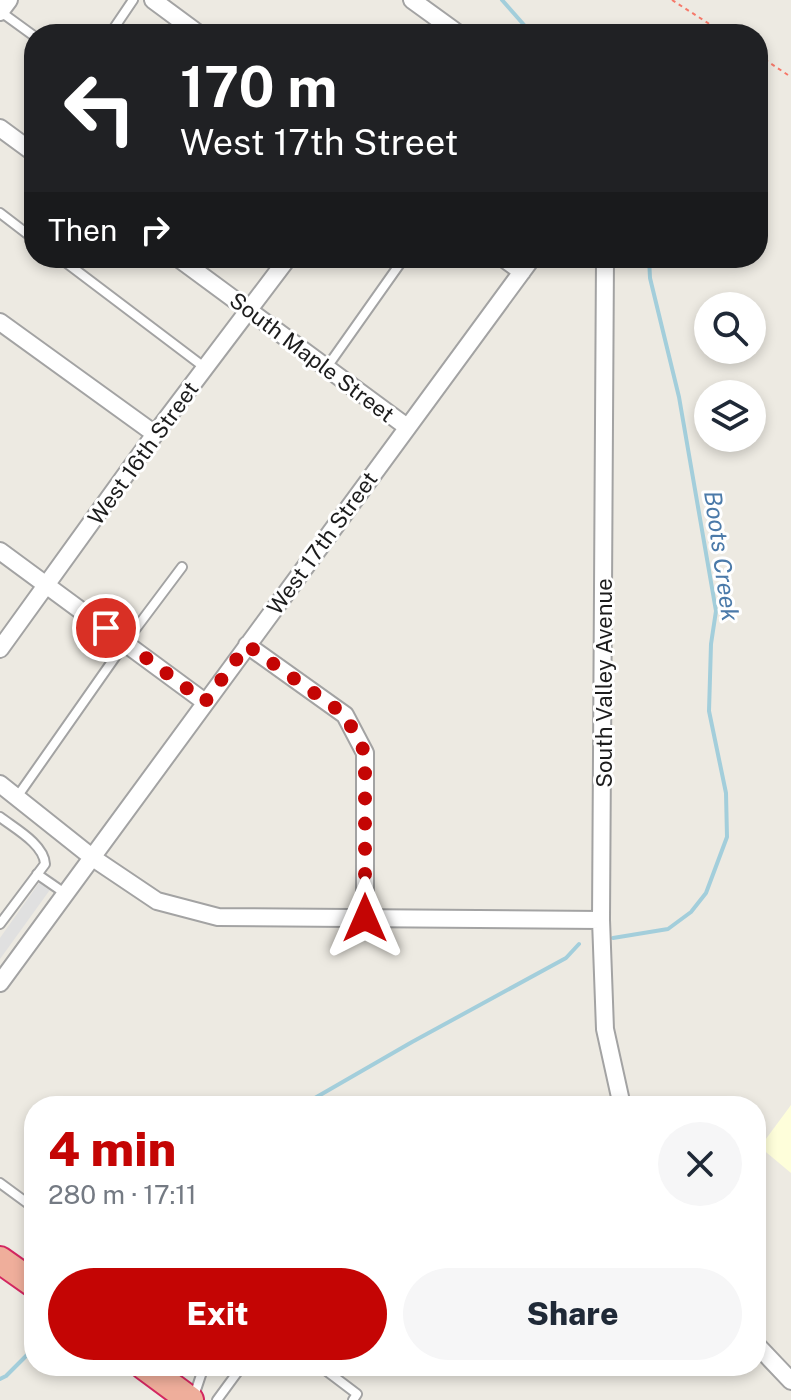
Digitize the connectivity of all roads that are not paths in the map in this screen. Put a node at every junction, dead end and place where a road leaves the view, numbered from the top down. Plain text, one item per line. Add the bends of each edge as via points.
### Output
1 (9, 0) edge
2 (133, 0) edge
3 (153, 0) edge
4 (412, 0) edge
5 (0, 12) edge
6 (117, 24) edge
7 (185, 24) edge
8 (445, 24) edge
9 (24, 29) edge
10 (0, 128) edge
11 (24, 146) edge
12 (0, 213) edge
13 (24, 231) edge
14 (73, 268) edge
15 (192, 268) edge
16 (281, 268) edge
17 (397, 268) edge
18 (525, 268) edge
19 (605, 268) edge
20 (250, 310) junction
21 (2, 326) edge
22 (327, 367) junction
23 (205, 368) junction
24 (407, 427) junction
25 (155, 434) junction
26 (0, 551) edge
27 (182, 567) dead end
28 (46, 585) junction
29 (125, 643) junction
30 (247, 645) junction
31 (0, 649) edge
32 (205, 702) junction
33 (0, 784) edge
34 (17, 798) junction
35 (0, 817) edge
36 (93, 858) junction
37 (37, 874) junction
38 (67, 894) junction
39 (365, 918) junction
40 (601, 920) junction
41 (0, 924) edge
42 (0, 983) edge
43 (620, 1096) edge
44 (0, 1183) edge
45 (24, 1201) edge
46 (0, 1260) edge
47 (24, 1277) edge
48 (766, 1355) edge
49 (158, 1376) edge
50 (200, 1376) edge
51 (235, 1376) edge
52 (333, 1376) edge
53 (791, 1381) edge
54 (191, 1400) edge
55 (217, 1400) edge
56 (353, 1400) edge

1 - 5 street
2 - 6 lane
3 - 7 street
4 - 8 street
5 - 9 lane
10 - 11 street
12 - 13 lane
14 - 23 lane
15 - 20 street, South Maple Street
16 - 20 street, West 16th Street
17 - 22 lane
18 - 24 street, West 17th Street
19 - 40 street, South Valley Avenue
20 - 22 street, South Maple Street
20 - 23 street, West 16th Street
21 - 25 street
22 - 24 street, South Maple Street
23 - 25 street, West 16th Street
24 - 30 street, West 17th Street
25 - 28 street, West 16th Street
26 - 28 street
27 - 29 lane
28 - 29 street
28 - 31 street, West 16th Street
29 - 32 street
29 - 34 lane
30 - 32 street, West 17th Street
30 - 39 street via 345,715 365,753
32 - 36 street, West 17th Street
33 - 34 street
34 - 36 street
35 - 37 lane via 44,856
36 - 38 street, West 17th Street
36 - 39 street via 157,901 218,917
37 - 38 lane
37 - 41 lane
38 - 42 street, West 17th Street
39 - 40 street
40 - 43 street, South Valley Avenue via 605,1029
44 - 45 lane
46 - 47 highway
48 - 53 street
49 - 54 highway
50 - 54 lane
51 - 55 lane
52 - 56 lane via 357,1394

